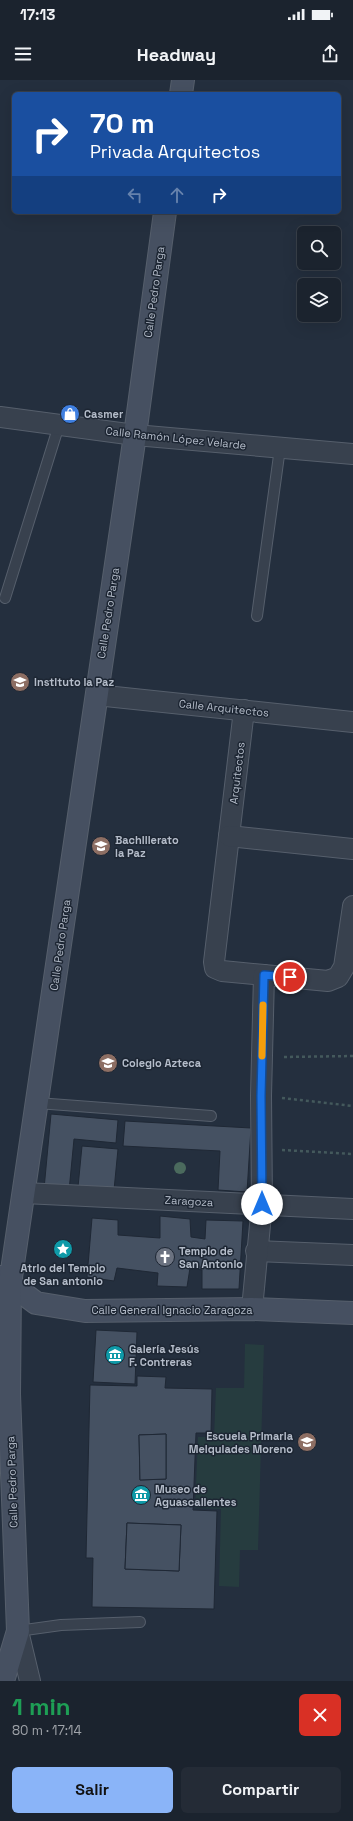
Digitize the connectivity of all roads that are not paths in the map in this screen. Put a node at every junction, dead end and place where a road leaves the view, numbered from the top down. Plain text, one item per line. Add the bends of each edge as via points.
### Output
1 (183, 80) edge
2 (182, 92) edge
3 (165, 214) edge
4 (0, 417) edge
5 (58, 425) junction
6 (135, 435) junction
7 (280, 448) junction
8 (353, 454) edge
9 (5, 598) dead end
10 (257, 616) dead end
11 (96, 695) junction
12 (244, 710) junction
13 (353, 722) edge
14 (229, 836) junction
15 (353, 849) edge
16 (353, 906) edge
17 (264, 975) junction
18 (37, 1103) junction
19 (212, 1116) dead end
20 (24, 1193) junction
21 (262, 1204) junction
22 (353, 1209) edge
23 (256, 1251) junction
24 (353, 1255) edge
25 (5, 1280) edge
26 (252, 1309) junction
27 (353, 1313) edge
28 (4, 1392) edge
29 (140, 1622) dead end
30 (18, 1631) junction
31 (3, 1681) edge
32 (30, 1681) edge

1 - 2 street
3 - 6 street, Calle Pedro Parga
4 - 5 street, Calle Ramón López Velarde
5 - 6 street, Calle Ramón López Velarde
5 - 9 lane
6 - 7 street, Calle Ramón López Velarde
6 - 11 street, Calle Pedro Parga
7 - 8 street, Calle Ramón López Velarde
7 - 10 lane
11 - 12 street, Calle Arquitectos
11 - 18 street, Calle Pedro Parga
12 - 13 street, Calle Arquitectos
12 - 14 street, Arquitectos
14 - 15 street
14 - 17 street, Arquitectos via 215,968
16 - 17 street via 344,967 338,977 328,981
17 - 21 street
18 - 19 lane
18 - 20 street, Calle Pedro Parga
20 - 21 street, Zaragoza
20 - 25 street, Calle Pedro Parga
21 - 22 street, Zaragoza
21 - 23 street
23 - 24 street
23 - 26 street
25 - 26 street, Calle General Ignacio Zaragoza via 36,1302 85,1311
25 - 28 street, Calle Pedro Parga
26 - 27 street, Calle General Ignacio Zaragoza
28 - 30 street, Calle Pedro Parga
29 - 30 lane via 61,1625
30 - 31 street
30 - 32 street, Calle Pedro Parga

